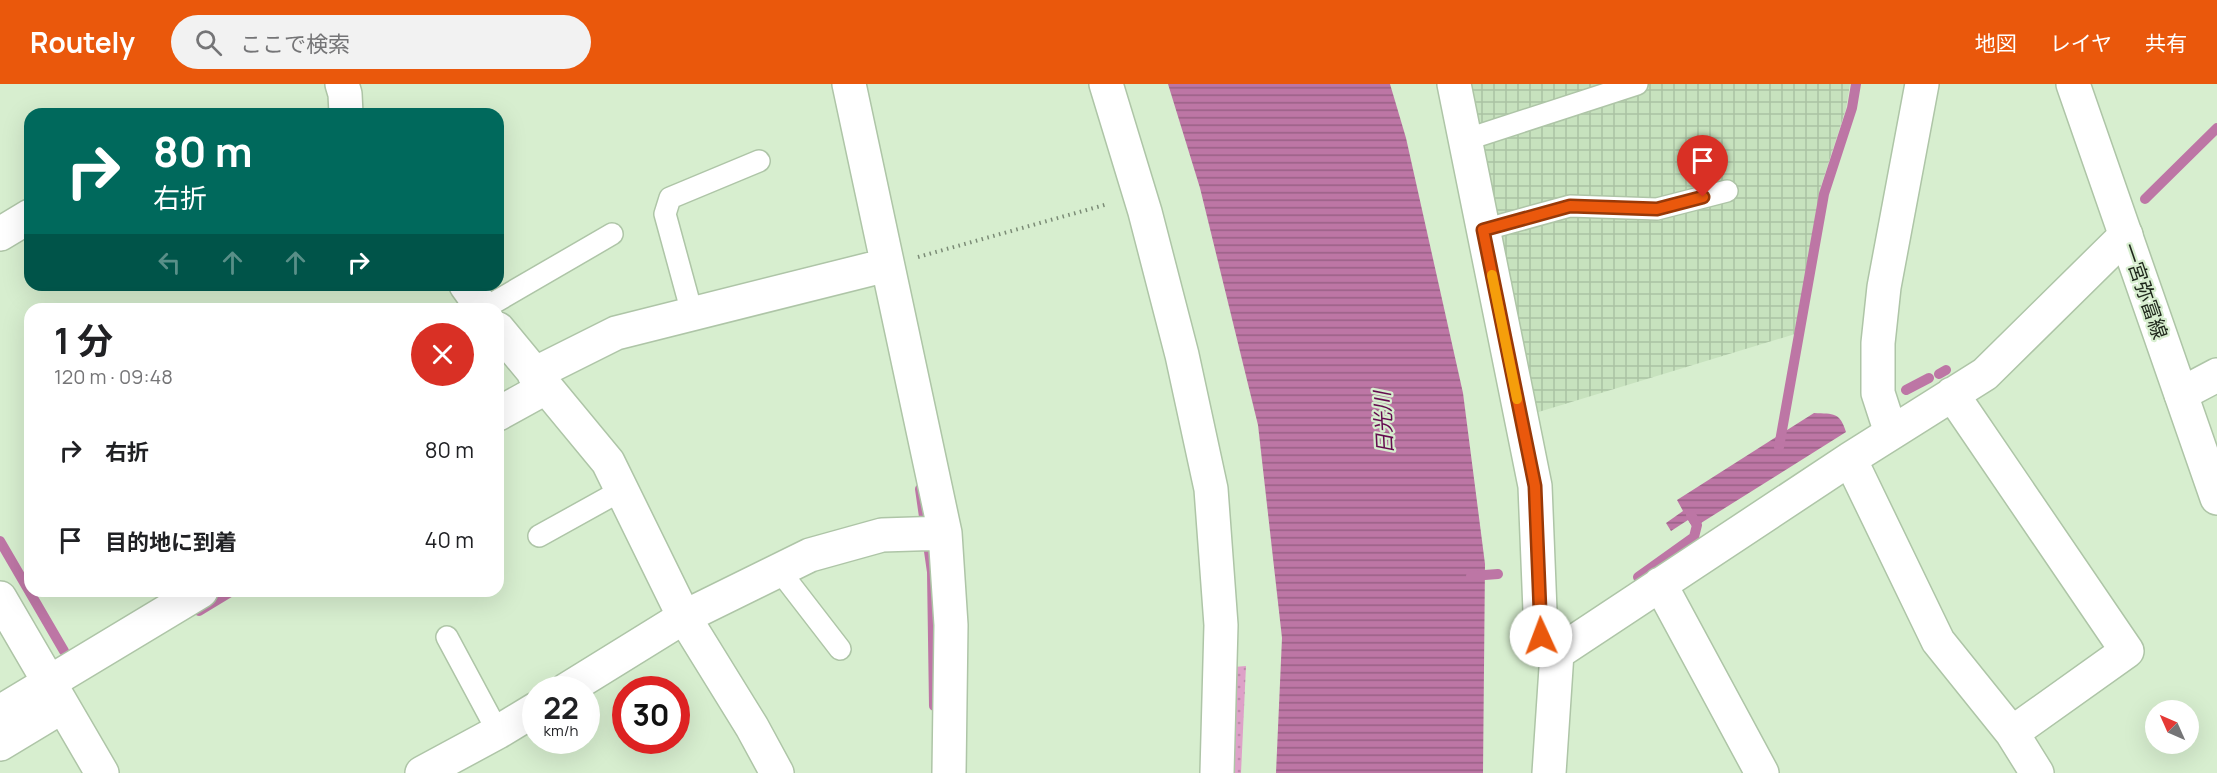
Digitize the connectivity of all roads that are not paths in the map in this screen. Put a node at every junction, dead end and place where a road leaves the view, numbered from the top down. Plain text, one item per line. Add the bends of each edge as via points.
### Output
1 (849, 84) edge
2 (1106, 84) edge
3 (1454, 84) edge
4 (1637, 84) edge
5 (1922, 84) edge
6 (2073, 84) edge
7 (1465, 140) junction
8 (759, 160) dead end
9 (1726, 191) dead end
10 (24, 220) edge
11 (1483, 230) junction
12 (0, 234) edge
13 (612, 234) dead end
14 (2126, 235) junction
15 (876, 268) junction
16 (493, 303) edge
17 (692, 313) junction
18 (504, 336) edge
19 (2217, 375) edge
20 (540, 381) junction
21 (1952, 394) junction
22 (2181, 394) junction
23 (504, 409) edge
24 (1891, 433) junction
25 (1850, 459) junction
26 (622, 490) junction
27 (2217, 498) edge
28 (931, 533) junction
29 (539, 536) dead end
30 (779, 570) junction
31 (1660, 584) junction
32 (193, 597) edge
33 (0, 598) edge
34 (684, 617) junction
35 (447, 637) dead end
36 (840, 649) dead end
37 (1557, 653) junction
38 (589, 676) edge
39 (56, 694) junction
40 (0, 712) edge
41 (522, 717) edge
42 (498, 732) junction
43 (2012, 733) junction
44 (0, 744) edge
45 (772, 768) edge
46 (102, 773) edge
47 (422, 773) edge
48 (949, 773) edge
49 (1217, 773) edge
50 (1549, 773) edge
51 (1762, 773) edge
52 (2037, 773) edge

1 - 15 street
2 - 49 street via 1145,212 1211,489 1221,625
3 - 7 street
4 - 7 lane
5 - 24 street via 1884,287 1878,343 1878,393
6 - 14 street, 一宮弥富線
7 - 11 street
8 - 17 lane via 670,198 665,214
9 - 11 lane via 1657,209 1570,206
10 - 12 street
11 - 37 street via 1535,486 1541,636
13 - 16 lane
14 - 21 street via 1985,374
14 - 22 street, 一宮弥富線
15 - 17 street
15 - 28 street
17 - 20 street via 616,333
18 - 20 street
19 - 22 street
20 - 23 street
20 - 26 street via 608,462
21 - 24 street
21 - 43 street via 2127,651
22 - 27 street, 一宮弥富線
24 - 25 street
25 - 31 street
25 - 43 street via 1938,641
26 - 29 lane
26 - 34 street
28 - 30 street via 882,535 810,555
28 - 48 street via 951,626
30 - 34 street
30 - 36 lane
31 - 37 street
31 - 51 street
32 - 39 street
33 - 39 street
34 - 38 street
34 - 45 street via 752,726
35 - 42 lane
37 - 50 street
39 - 40 street
39 - 44 street
39 - 46 street
41 - 42 street
42 - 47 street
43 - 52 street

